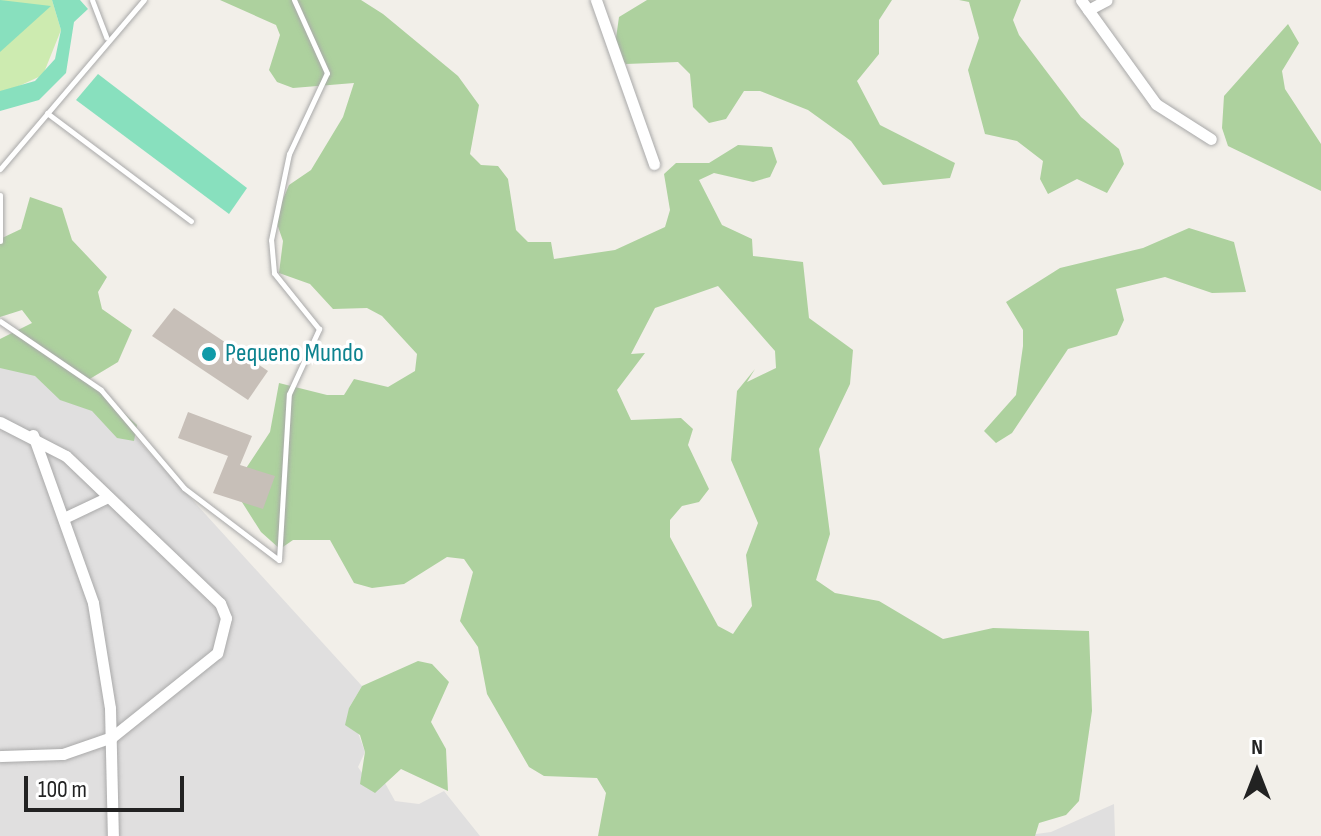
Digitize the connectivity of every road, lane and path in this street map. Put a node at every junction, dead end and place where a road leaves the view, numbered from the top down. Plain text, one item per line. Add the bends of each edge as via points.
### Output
1 (92, 0) edge
2 (144, 0) edge
3 (294, 0) edge
4 (596, 0) edge
5 (1107, 0) edge
6 (1085, 5) edge
7 (106, 37) junction
8 (47, 113) junction
9 (1211, 139) dead end
10 (654, 164) dead end
11 (0, 169) edge
12 (0, 195) edge
13 (191, 221) dead end
14 (0, 241) edge
15 (0, 321) edge
16 (0, 422) edge
17 (33, 435) junction
18 (106, 498) junction
19 (66, 517) junction
20 (112, 737) junction
21 (0, 756) edge
22 (113, 836) edge

1 - 7 lane
2 - 7 lane via 123,29
3 - 15 lane via 327,73 289,154 271,240 274,273 319,329 289,394 279,560 184,488 101,390
4 - 10 street
5 - 6 street
6 - 9 street via 1156,104
7 - 8 lane
8 - 11 lane
8 - 13 lane
12 - 14 lane
16 - 17 street
17 - 18 street
17 - 19 street
18 - 19 street
18 - 20 street via 220,603 226,618 217,653
19 - 20 street via 93,603
20 - 21 street via 63,754
20 - 22 street

